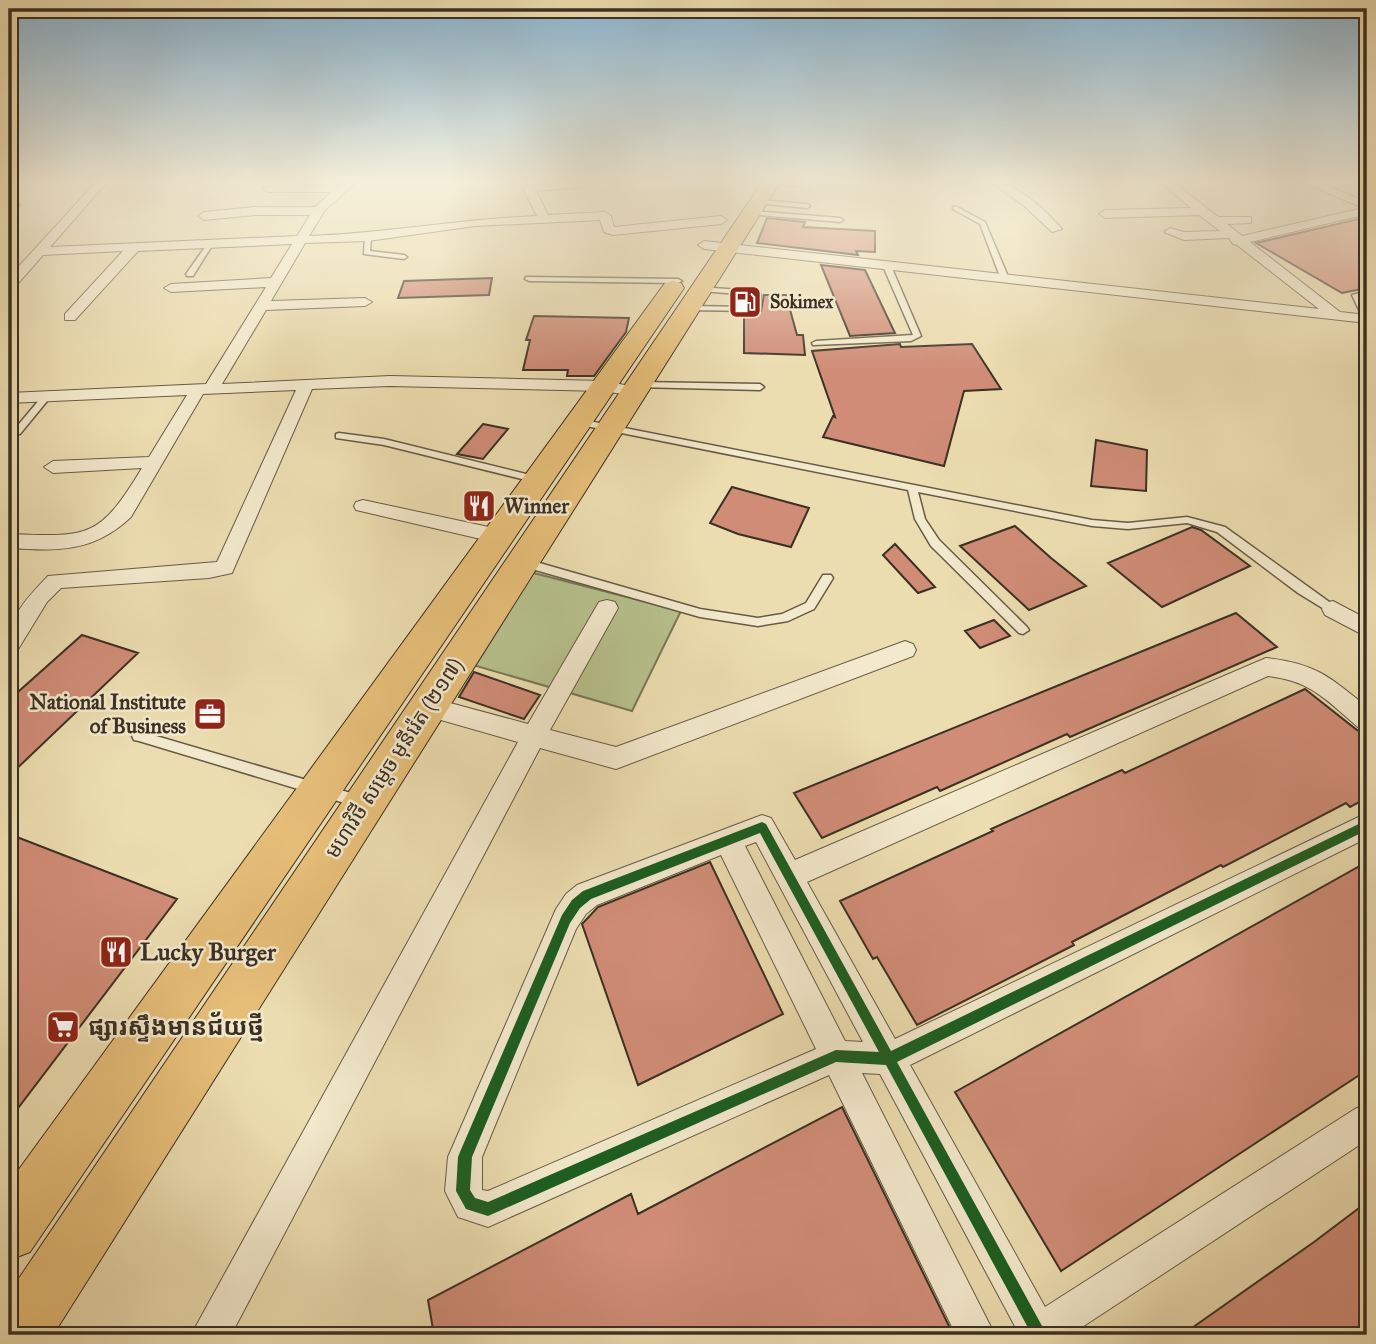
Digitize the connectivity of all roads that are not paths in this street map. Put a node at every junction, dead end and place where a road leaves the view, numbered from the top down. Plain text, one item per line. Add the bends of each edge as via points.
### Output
1 (47, 244) edge
2 (210, 244) junction
3 (216, 244) edge
4 (300, 244) edge
5 (367, 244) edge
6 (728, 244) edge
7 (835, 244) edge
8 (991, 244) edge
9 (1242, 244) edge
10 (134, 247) junction
11 (40, 251) junction
12 (404, 257) dead end
13 (887, 266) junction
14 (190, 274) dead end
15 (529, 279) dead end
16 (1005, 279) junction
17 (275, 282) junction
18 (10, 284) edge
19 (171, 288) dead end
20 (690, 293) junction
21 (1367, 293) edge
22 (365, 302) dead end
23 (260, 306) junction
24 (1335, 315) junction
25 (70, 317) dead end
26 (1367, 318) edge
27 (816, 343) dead end
28 (307, 383) junction
29 (626, 387) junction
30 (760, 387) dead end
31 (205, 388) junction
32 (48, 396) junction
33 (9, 398) edge
34 (594, 426) junction
35 (17, 432) dead end
36 (339, 436) dead end
37 (154, 462) junction
38 (53, 467) dead end
39 (538, 480) junction
40 (912, 488) junction
41 (363, 506) dead end
42 (9, 541) edge
43 (510, 549) junction
44 (827, 578) dead end
45 (607, 608) dead end
46 (1333, 609) joint
47 (1023, 629) dead end
48 (1367, 629) edge
49 (10, 642) edge
50 (905, 650) dead end
51 (428, 707) junction
52 (1367, 721) edge
53 (139, 736) dead end
54 (534, 736) junction
55 (320, 790) junction
56 (365, 803) junction
57 (1367, 825) edge
58 (728, 841) junction
59 (789, 876) junction
60 (836, 1056) junction
61 (889, 1059) junction
62 (1367, 1121) edge
63 (9, 1231) edge
64 (17, 1335) edge
65 (210, 1335) edge
66 (976, 1335) edge
67 (1038, 1335) edge

1 - 11 street
2 - 3 street
2 - 10 street
2 - 14 lane
4 - 17 street
5 - 12 lane via 366,253
6 - 20 main road, មហាវិថី សម្តេច មុនីរ៉េត (២១៧)
7 - 13 street
8 - 16 lane
9 - 24 street
10 - 11 street
10 - 25 street
11 - 18 street
13 - 16 street
13 - 27 lane via 917,336
15 - 20 lane
16 - 24 street
17 - 19 street
17 - 23 street
20 - 20 lane via 756,309 757,295 753,293
20 - 29 main road, មហាវិថី សម្តេច មុនីរ៉េត (២១៧)
21 - 26 lane via 1356,295
22 - 23 street
23 - 31 street
24 - 26 street
28 - 29 street
28 - 31 street
28 - 49 street via 225,568 55,581
29 - 30 lane
29 - 34 main road, មហាវិថី សម្តេច មុនីរ៉េត (២១៧)
31 - 32 street
31 - 37 street
32 - 33 street
32 - 35 lane
34 - 39 main road, មហាវិថី សម្តេច មុនីរ៉េត (២១៧)
34 - 40 lane
34 - 43 main road, មហាវិថី សម្តេច មុនីរ៉េត (២១៧)
36 - 39 lane via 384,442
37 - 38 street
37 - 42 street via 110,528 82,541 60,544
39 - 43 main road, មហាវិថី សម្តេច មុនីរ៉េត (២១៧)
40 - 46 lane via 1092,523 1128,526 1187,520 1221,529
40 - 47 lane via 920,519 935,543
41 - 43 street
43 - 44 lane via 700,613 758,622 784,618 810,606
43 - 51 main road, មហាវិថី សម្តេច មុនីរ៉េត (២១៧)
43 - 55 main road, មហាវិថី សម្តេច មុនីរ៉េត (២១៧)
45 - 54 street
46 - 48 street
50 - 54 street via 616,758
51 - 54 street
51 - 56 main road, មហាវិថី សម្តេច មុនីរ៉េត (២១៧)
52 - 59 street via 1313,679 1296,670 1266,667
53 - 55 lane
54 - 65 street
55 - 56 lane
55 - 63 main road, មហាវិថី សម្តេច មុនីរ៉េត (២១៧)
56 - 64 main road, មហាវិថី សម្តេច មុនីរ៉េត (២១៧)
57 - 61 street
58 - 59 street via 762,827
58 - 60 street
58 - 60 street via 587,895 576,904 465,1157 463,1191 471,1204 488,1209
59 - 61 street
60 - 61 street
60 - 66 street
61 - 67 street
62 - 67 street

